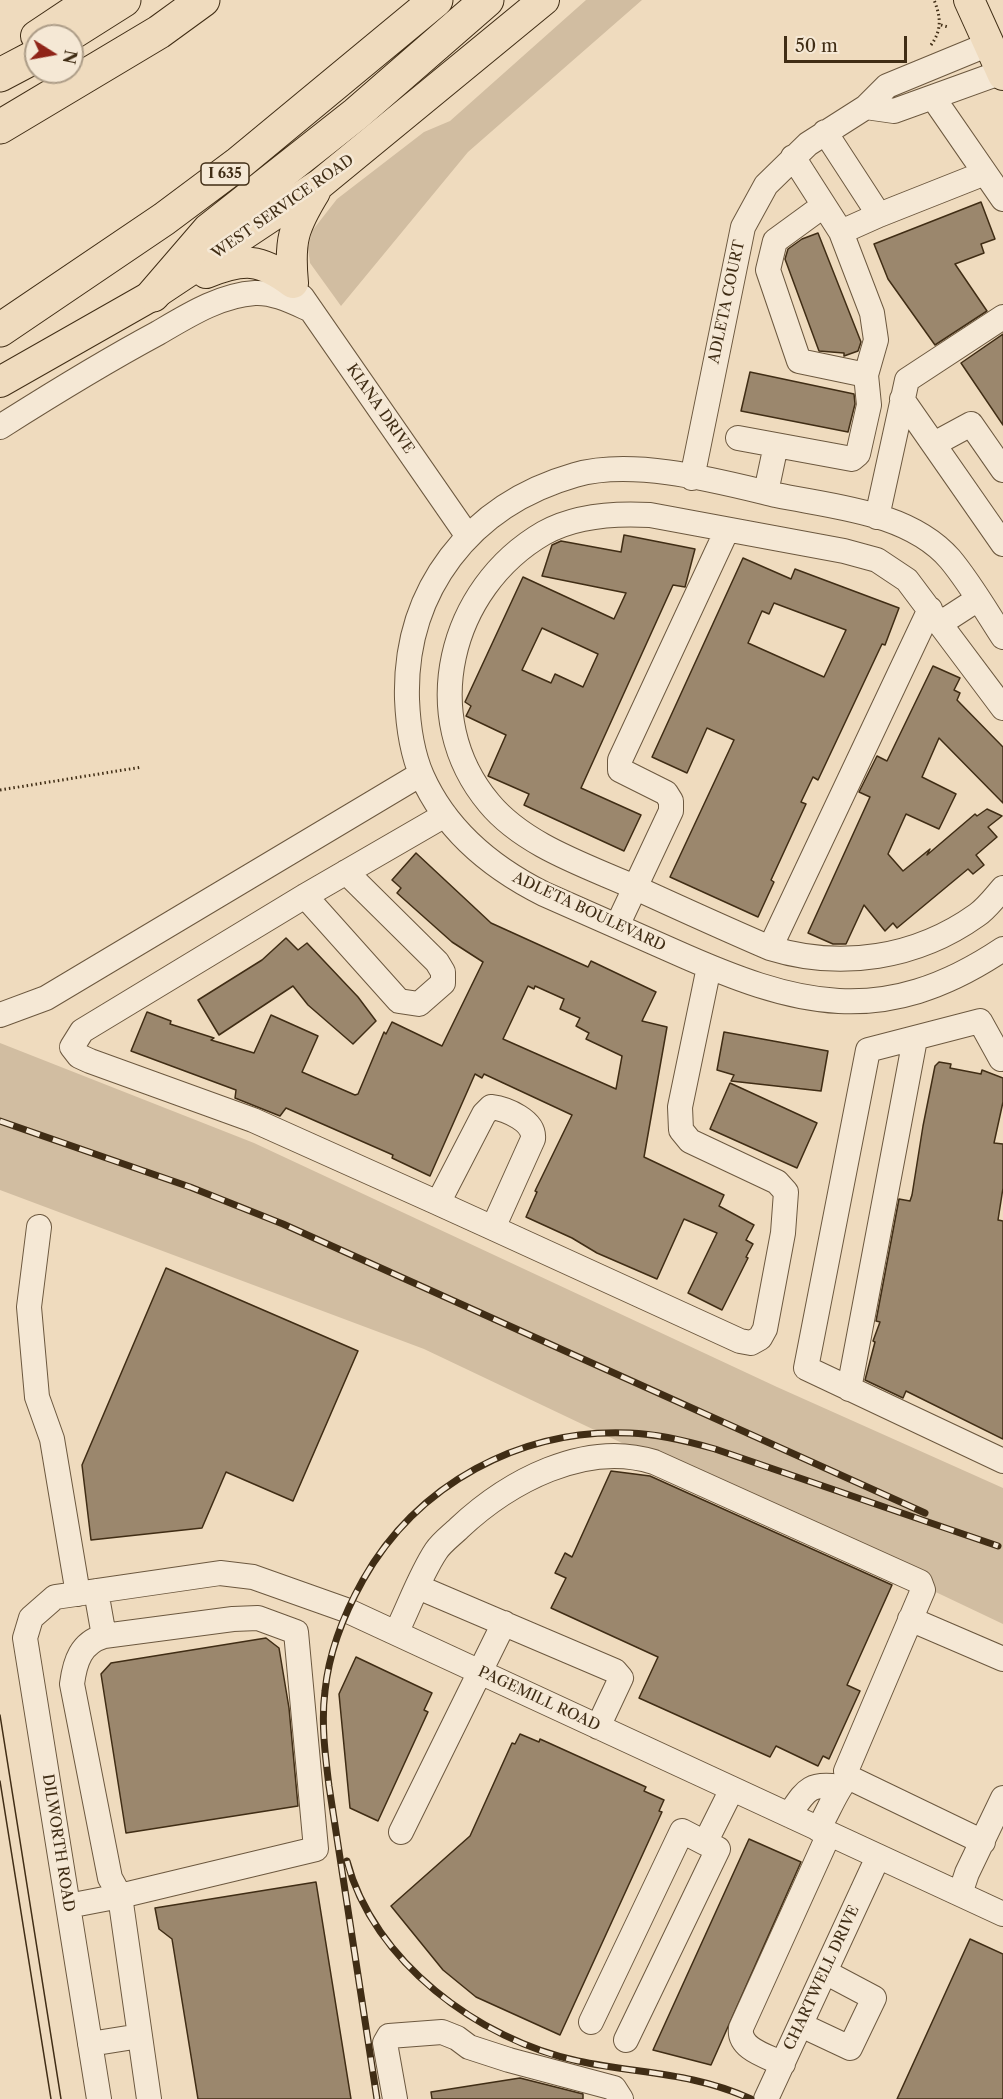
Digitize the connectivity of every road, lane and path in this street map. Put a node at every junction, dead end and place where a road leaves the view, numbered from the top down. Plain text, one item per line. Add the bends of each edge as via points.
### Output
1 (90, 0) edge
2 (124, 0) edge
3 (203, 0) edge
4 (436, 0) edge
5 (487, 0) edge
6 (544, 0) edge
7 (934, 0) edge
8 (969, 0) edge
9 (54, 24) edge
10 (84, 25) edge
11 (941, 25) junction
12 (948, 27) dead end
13 (24, 44) edge
14 (930, 46) dead end
15 (1000, 58) edge
16 (0, 60) edge
17 (24, 62) edge
18 (0, 75) edge
19 (933, 99) junction
20 (866, 107) junction
21 (0, 127) edge
22 (825, 132) junction
23 (793, 157) junction
24 (986, 172) junction
25 (320, 184) junction
26 (1003, 200) edge
27 (823, 206) junction
28 (879, 215) junction
29 (841, 232) junction
30 (293, 283) junction
31 (153, 295) junction
32 (311, 310) junction
33 (1003, 317) edge
34 (0, 330) edge
35 (867, 375) junction
36 (0, 382) edge
37 (902, 399) junction
38 (0, 427) edge
39 (738, 438) dead end
40 (934, 444) junction
41 (776, 445) junction
42 (1003, 470) edge
43 (692, 478) junction
44 (766, 492) junction
45 (877, 517) junction
46 (727, 530) junction
47 (468, 535) junction
48 (1003, 544) edge
49 (978, 599) junction
50 (936, 616) junction
51 (1003, 637) edge
52 (1003, 708) edge
53 (142, 767) dead end
54 (421, 774) junction
55 (0, 790) edge
56 (445, 815) junction
57 (346, 872) junction
58 (1003, 888) edge
59 (633, 891) junction
60 (305, 896) junction
61 (617, 926) junction
62 (770, 948) junction
63 (1003, 949) edge
64 (709, 967) junction
65 (0, 1015) edge
66 (915, 1039) junction
67 (1003, 1058) edge
68 (438, 1203) junction
69 (39, 1227) dead end
70 (493, 1228) junction
71 (849, 1389) junction
72 (1003, 1461) edge
73 (418, 1587) junction
74 (76, 1594) junction
75 (317, 1600) junction
76 (910, 1619) junction
77 (504, 1623) junction
78 (296, 1632) junction
79 (396, 1633) junction
80 (104, 1636) junction
81 (1003, 1659) edge
82 (481, 1672) junction
83 (72, 1684) junction
84 (33, 1693) junction
85 (598, 1727) junction
86 (843, 1782) junction
87 (732, 1789) junction
88 (1003, 1798) edge
89 (789, 1815) junction
90 (401, 1832) dead end
91 (824, 1832) junction
92 (983, 1842) junction
93 (705, 1843) junction
94 (878, 1857) junction
95 (960, 1894) junction
96 (120, 1896) junction
97 (68, 1906) junction
98 (1003, 1914) edge
99 (825, 1972) junction
100 (591, 2022) dead end
101 (801, 2025) junction
102 (140, 2036) junction
103 (626, 2040) dead end
104 (90, 2044) junction
105 (783, 2064) junction
106 (99, 2099) edge
107 (149, 2099) edge
108 (394, 2099) edge
109 (621, 2099) edge
110 (766, 2099) edge

1 - 9 main road
2 - 10 highway
3 - 21 highway via 159,32
4 - 34 highway, I 635 via 239,163
5 - 31 highway via 356,114 209,230
6 - 25 main road, WEST SERVICE ROAD
7 - 11 path
8 - 15 main road
11 - 12 path
11 - 14 path
13 - 16 main road
15 - 19 street
15 - 20 street, ADLETA COURT via 887,86
17 - 18 highway
19 - 20 street via 894,111
19 - 24 street
20 - 22 street, ADLETA COURT
22 - 23 street, ADLETA COURT
22 - 28 street
23 - 27 street
23 - 43 street, ADLETA COURT via 766,185 743,227
24 - 26 street
24 - 28 street
25 - 30 main road via 296,222 291,256
25 - 31 main road, WEST SERVICE ROAD
27 - 29 street
27 - 35 street via 776,241 768,270 799,361
28 - 29 street
29 - 35 street via 873,322 876,340
30 - 31 main road via 272,268 252,262 229,263
30 - 32 street, KIANA DRIVE
31 - 36 main road, WEST SERVICE ROAD
32 - 38 street via 283,297 255,292 229,298 189,315 106,361
32 - 47 street, KIANA DRIVE
33 - 37 street via 907,380
35 - 41 street via 869,405 858,454 852,459
37 - 40 street
37 - 45 street
39 - 41 street
40 - 42 street via 970,424
40 - 48 street
41 - 44 street
43 - 44 street, ADLETA BOULEVARD
43 - 47 street, ADLETA BOULEVARD via 649,471 577,474 536,489 498,511
44 - 45 street, ADLETA BOULEVARD
45 - 49 street, ADLETA BOULEVARD via 900,524 928,540 948,557
46 - 50 street via 877,560 907,580
46 - 59 street via 620,760 620,770 666,793 671,801 671,811
46 - 59 street via 650,515 581,519 545,533 513,557 478,595 460,628 449,673 452,723 466,769 489,804 521,831
47 - 54 street, ADLETA BOULEVARD via 431,588 415,626 407,675 408,714
49 - 50 street
49 - 51 street, ADLETA BOULEVARD
50 - 52 street
50 - 62 street
53 - 55 path
54 - 56 street, ADLETA BOULEVARD
54 - 65 street via 46,998
56 - 57 street
56 - 61 street, ADLETA BOULEVARD via 485,856 520,882
57 - 60 street
57 - 60 street via 443,972 443,983 419,1004 399,1001
58 - 62 street via 978,914 946,933 872,958 833,960
59 - 61 street
59 - 62 street
60 - 68 street via 82,1031 72,1047 90,1061 253,1120
61 - 64 street, ADLETA BOULEVARD
63 - 64 street, ADLETA BOULEVARD via 965,973 928,988 852,1002 799,998
64 - 70 street via 680,1107 681,1130 690,1141 777,1182 786,1192 783,1233 760,1338 751,1343 740,1341
66 - 67 street via 980,1021
66 - 71 street
66 - 71 street via 868,1050 806,1368
68 - 70 street
68 - 70 street via 484,1114 491,1107 497,1108 530,1124 534,1131
69 - 74 street via 30,1307 37,1397 52,1439
71 - 72 street
73 - 76 street via 437,1550 485,1504 552,1468 610,1454 654,1461 920,1582 922,1590
73 - 77 street
73 - 79 street
74 - 75 street, PAGEMILL ROAD via 220,1573 253,1577
74 - 80 street
74 - 84 street, DILWORTH ROAD via 31,1618 25,1638
75 - 78 street
75 - 79 street, PAGEMILL ROAD
76 - 81 street
76 - 86 street
77 - 82 street
77 - 85 street via 615,1671 621,1678
78 - 80 street via 258,1618
78 - 96 street via 316,1848
79 - 82 street, PAGEMILL ROAD
80 - 83 street via 91,1640 76,1660
82 - 85 street, PAGEMILL ROAD
82 - 90 street
83 - 84 street
83 - 96 street via 110,1878
84 - 97 street, DILWORTH ROAD
85 - 87 street, PAGEMILL ROAD
86 - 89 street via 812,1786
86 - 91 street
86 - 92 street
87 - 89 street, PAGEMILL ROAD
87 - 93 street
88 - 92 street
89 - 91 street, PAGEMILL ROAD
91 - 94 street, PAGEMILL ROAD
91 - 105 street via 741,2028 747,2046
92 - 95 street
93 - 100 street via 682,1831
93 - 103 street via 718,1850
94 - 95 street, PAGEMILL ROAD
94 - 99 street, CHARTWELL DRIVE
95 - 98 street, PAGEMILL ROAD
96 - 97 street
96 - 102 street
97 - 104 street, DILWORTH ROAD
99 - 101 street, CHARTWELL DRIVE
99 - 101 street via 874,1998 850,2048
101 - 105 street, CHARTWELL DRIVE
102 - 104 street
102 - 107 street
104 - 106 street, DILWORTH ROAD
105 - 110 street, CHARTWELL DRIVE
108 - 109 street via 385,2043 389,2036 442,2032 469,2047 508,2060 614,2088

